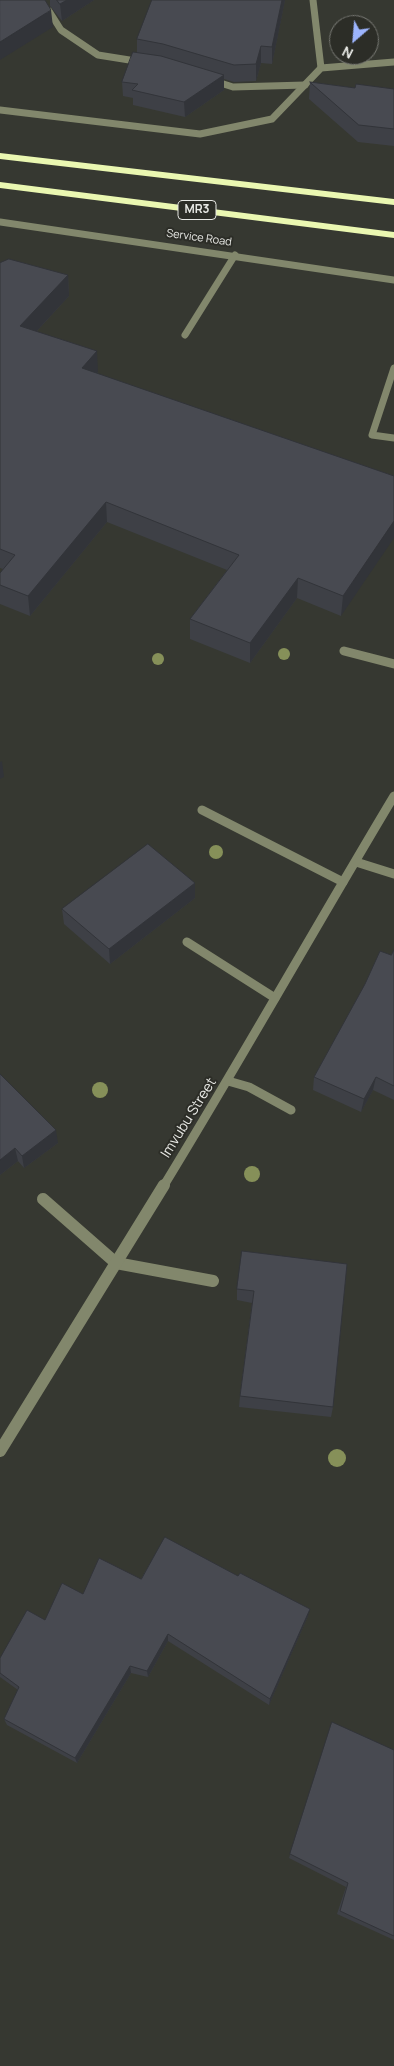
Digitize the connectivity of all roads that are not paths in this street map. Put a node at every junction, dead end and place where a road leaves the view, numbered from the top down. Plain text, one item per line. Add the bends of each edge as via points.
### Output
1 (26, 0) edge
2 (313, 0) edge
3 (394, 62) edge
4 (153, 64) edge
5 (321, 68) junction
6 (202, 77) edge
7 (305, 85) junction
8 (0, 110) edge
9 (0, 156) edge
10 (0, 185) edge
11 (394, 202) edge
12 (0, 222) edge
13 (394, 235) edge
14 (235, 255) junction
15 (394, 280) edge
16 (185, 335) dead end
17 (394, 368) edge
18 (394, 438) edge
19 (344, 651) dead end
20 (394, 664) edge
21 (394, 796) edge
22 (202, 810) dead end
23 (356, 862) junction
24 (394, 874) edge
25 (343, 882) junction
26 (188, 942) dead end
27 (275, 998) junction
28 (228, 1081) junction
29 (291, 1110) dead end
30 (43, 1199) dead end
31 (116, 1263) junction
32 (213, 1281) dead end
33 (0, 1451) edge

1 - 4 street via 49,11 61,30 98,55
2 - 5 street
3 - 5 street
5 - 7 street
6 - 7 street via 233,87
7 - 8 street via 272,119 200,134
9 - 11 highway, MR3
10 - 13 highway, MR3
12 - 14 street, Service Road
14 - 15 street, Service Road
14 - 16 street
17 - 18 street via 372,435
19 - 20 street
21 - 23 street, Imvubu Street
22 - 25 street
23 - 24 street
23 - 25 street, Imvubu Street
25 - 27 street, Imvubu Street
26 - 27 street
27 - 28 street, Imvubu Street
28 - 29 street
28 - 31 street, Imvubu Street
30 - 31 street
31 - 32 street
31 - 33 street, Imvubu Street

